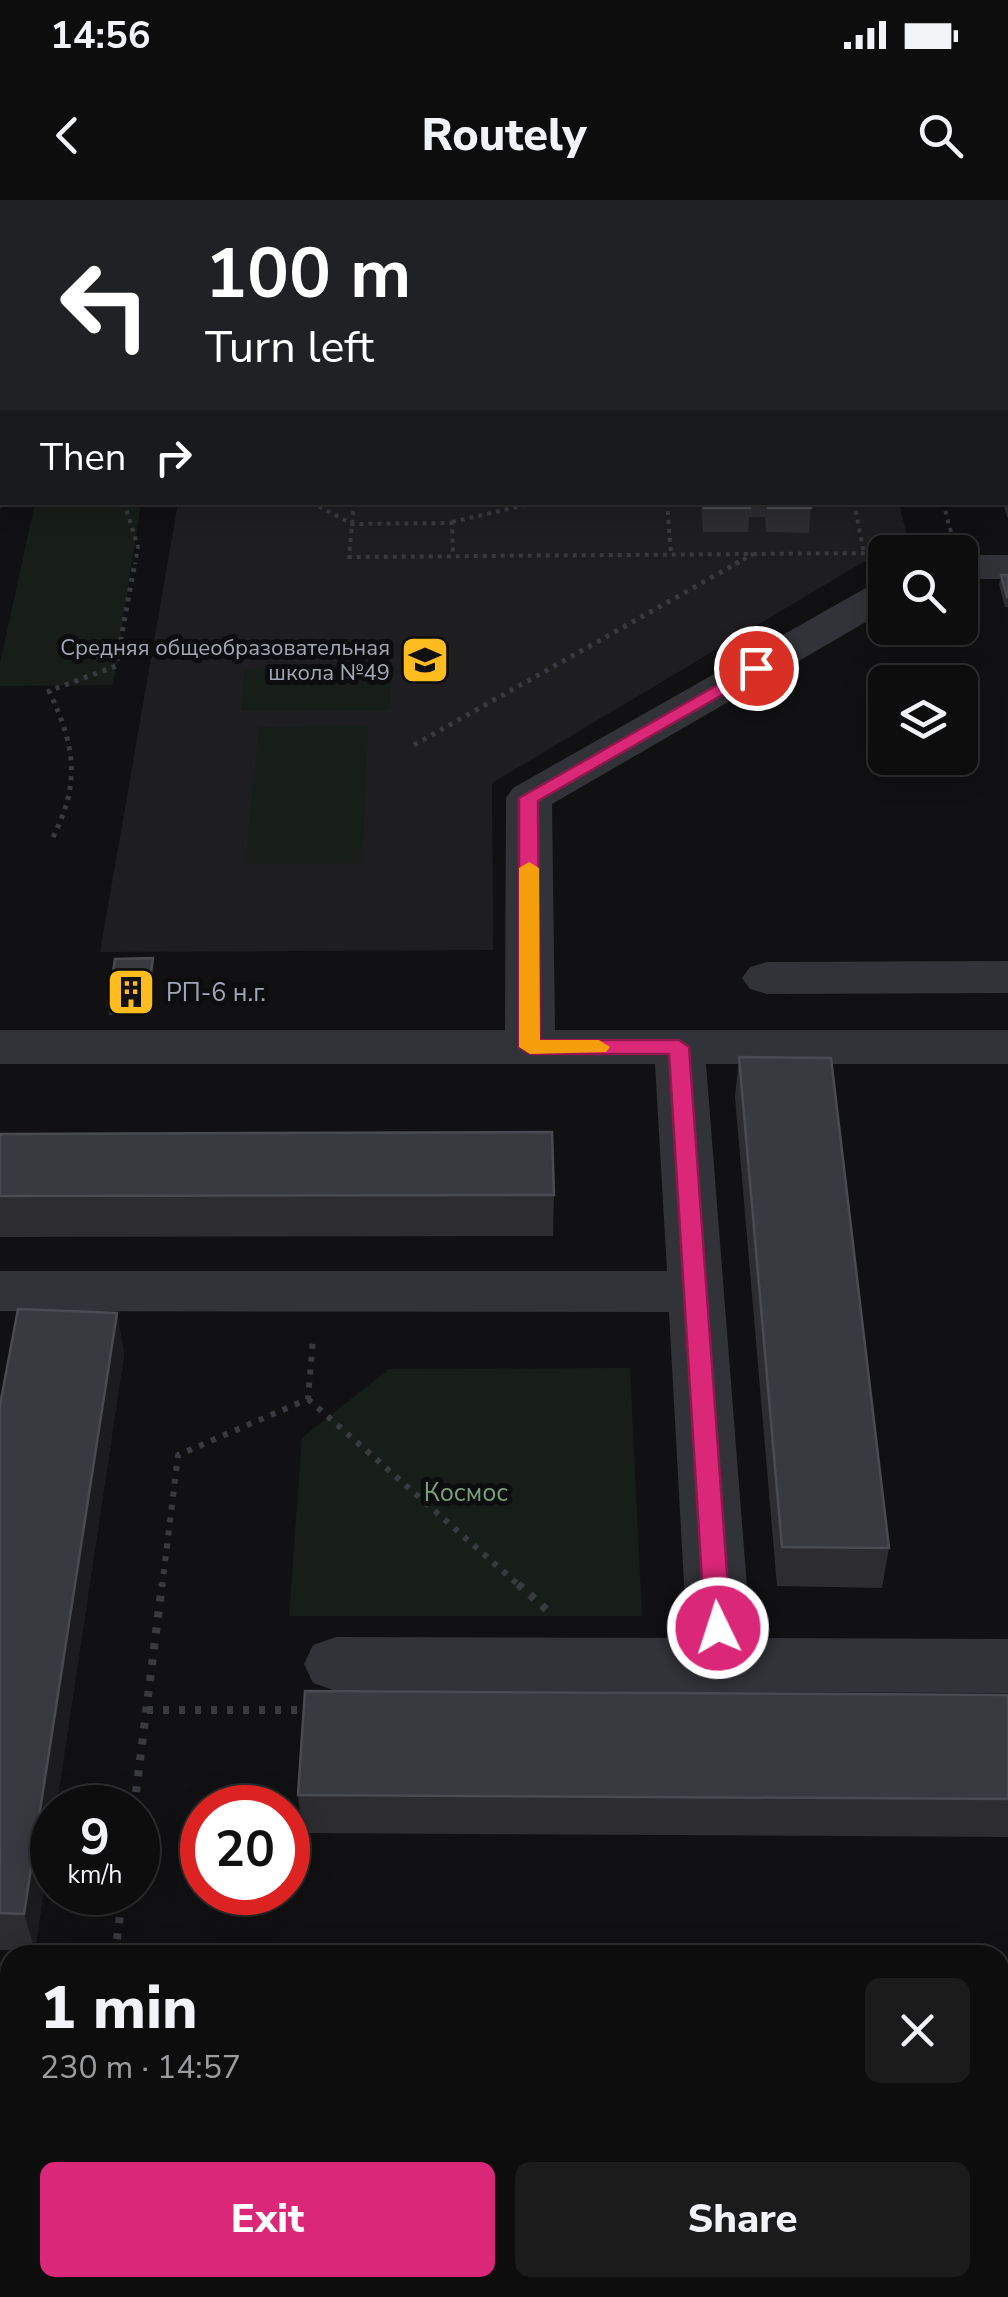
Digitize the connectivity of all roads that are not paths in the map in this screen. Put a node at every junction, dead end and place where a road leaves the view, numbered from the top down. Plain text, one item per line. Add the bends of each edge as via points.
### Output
1 (978, 567) edge
2 (1008, 567) edge
3 (868, 604) edge
4 (1008, 977) edge
5 (766, 978) dead end
6 (0, 1047) edge
7 (530, 1047) junction
8 (679, 1047) junction
9 (1008, 1047) edge
10 (0, 1291) edge
11 (694, 1292) junction
12 (336, 1664) dead end
13 (721, 1665) junction
14 (1008, 1666) edge

1 - 2 lane
3 - 7 lane via 529,798
4 - 5 lane
6 - 7 lane
7 - 8 lane
8 - 9 lane
8 - 11 lane
10 - 11 lane
11 - 13 lane
12 - 13 lane
13 - 14 lane

